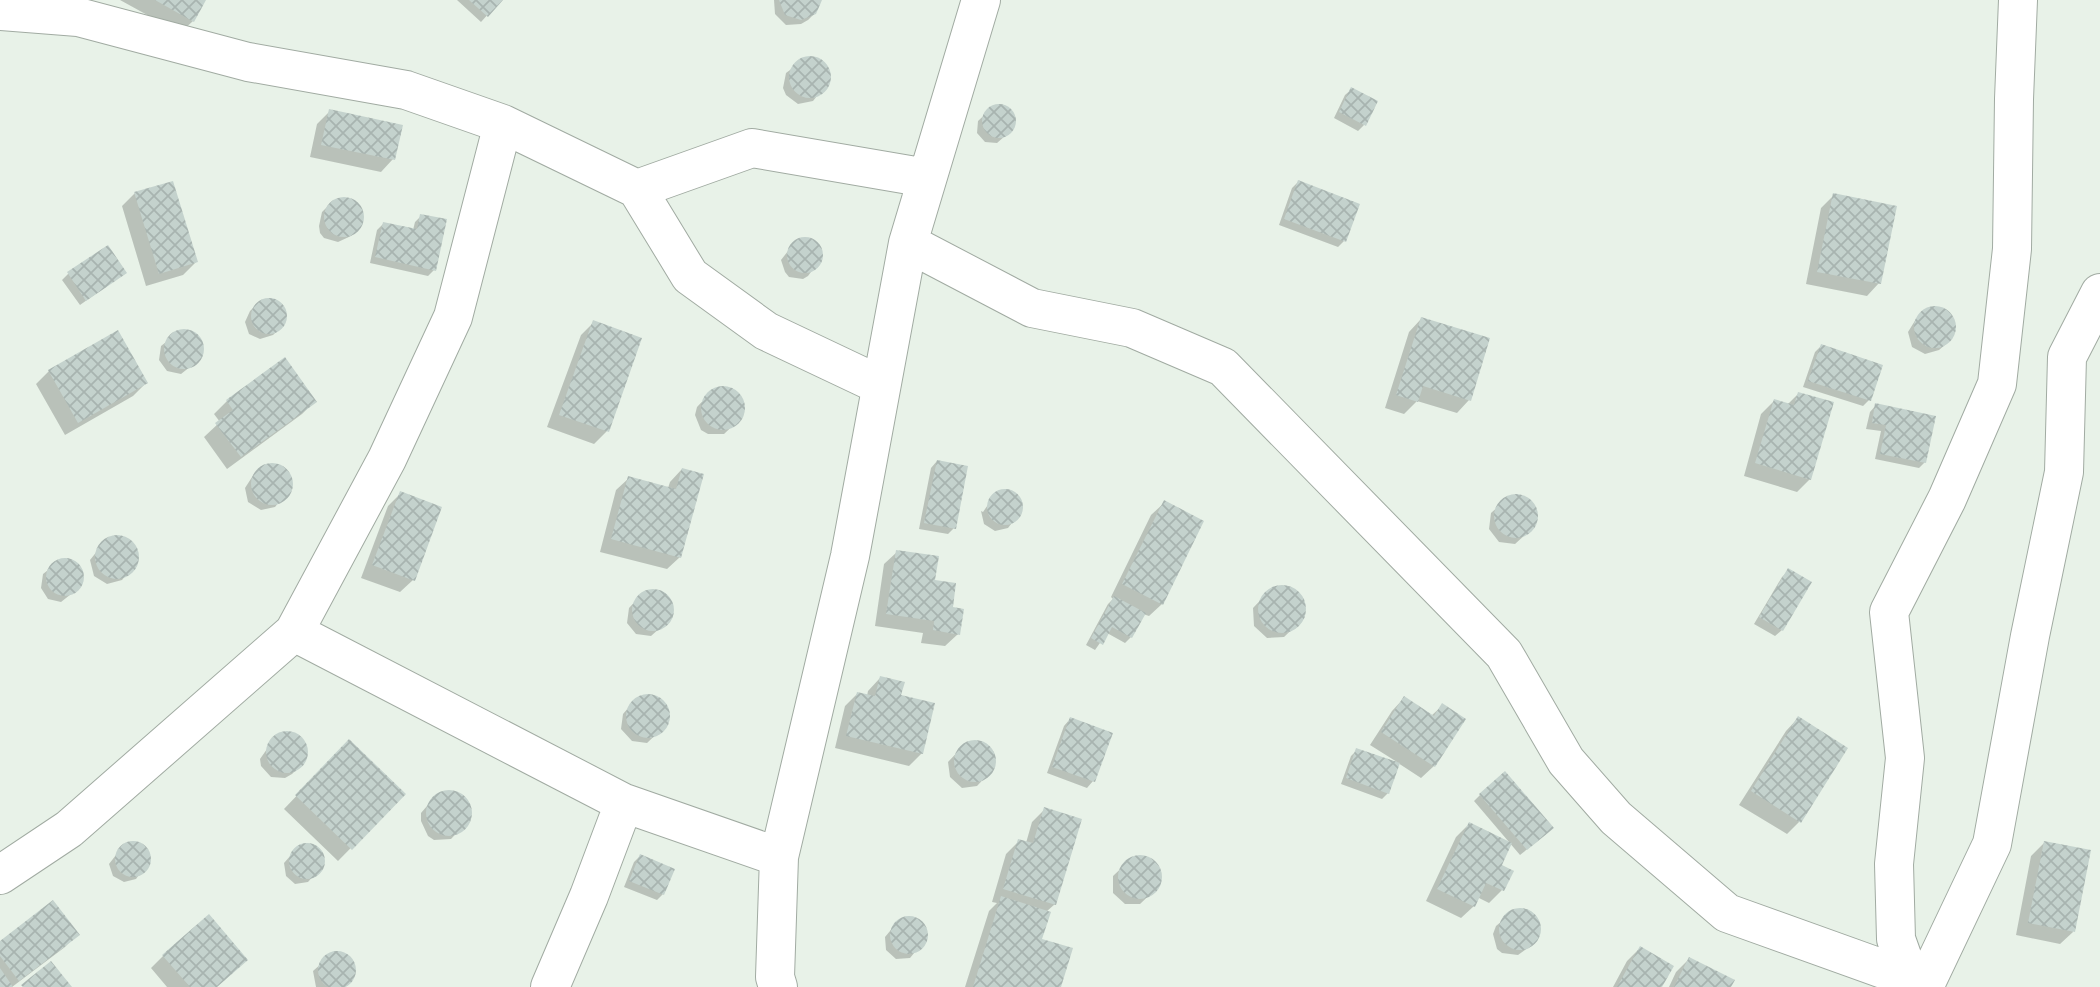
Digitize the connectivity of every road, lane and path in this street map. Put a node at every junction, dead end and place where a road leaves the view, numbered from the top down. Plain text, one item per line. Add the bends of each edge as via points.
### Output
1 (981, 0) edge
2 (2018, 0) edge
3 (0, 11) edge
4 (503, 124) junction
5 (928, 178) junction
6 (637, 189) junction
7 (908, 243) junction
8 (2100, 293) edge
9 (880, 384) junction
10 (295, 632) junction
11 (624, 803) junction
12 (779, 857) junction
13 (0, 876) edge
14 (1916, 984) edge
15 (550, 987) edge
16 (778, 987) edge

1 - 5 street
2 - 14 street via 2012,249 1997,384 1947,499 1889,612 1905,758 1894,864 1896,939
3 - 4 street via 78,18 248,62 405,90
4 - 6 street
4 - 10 street via 453,317 387,459
5 - 6 street via 752,148
5 - 7 street
6 - 9 street via 690,276 766,331
7 - 9 street
7 - 14 street via 1032,308 1132,328 1223,367 1504,654 1566,761 1616,818 1727,913
8 - 14 street via 2067,356 2064,472 1992,844
9 - 12 street via 850,556
10 - 11 street
10 - 13 street via 69,829
11 - 12 street
11 - 15 street
12 - 16 street

